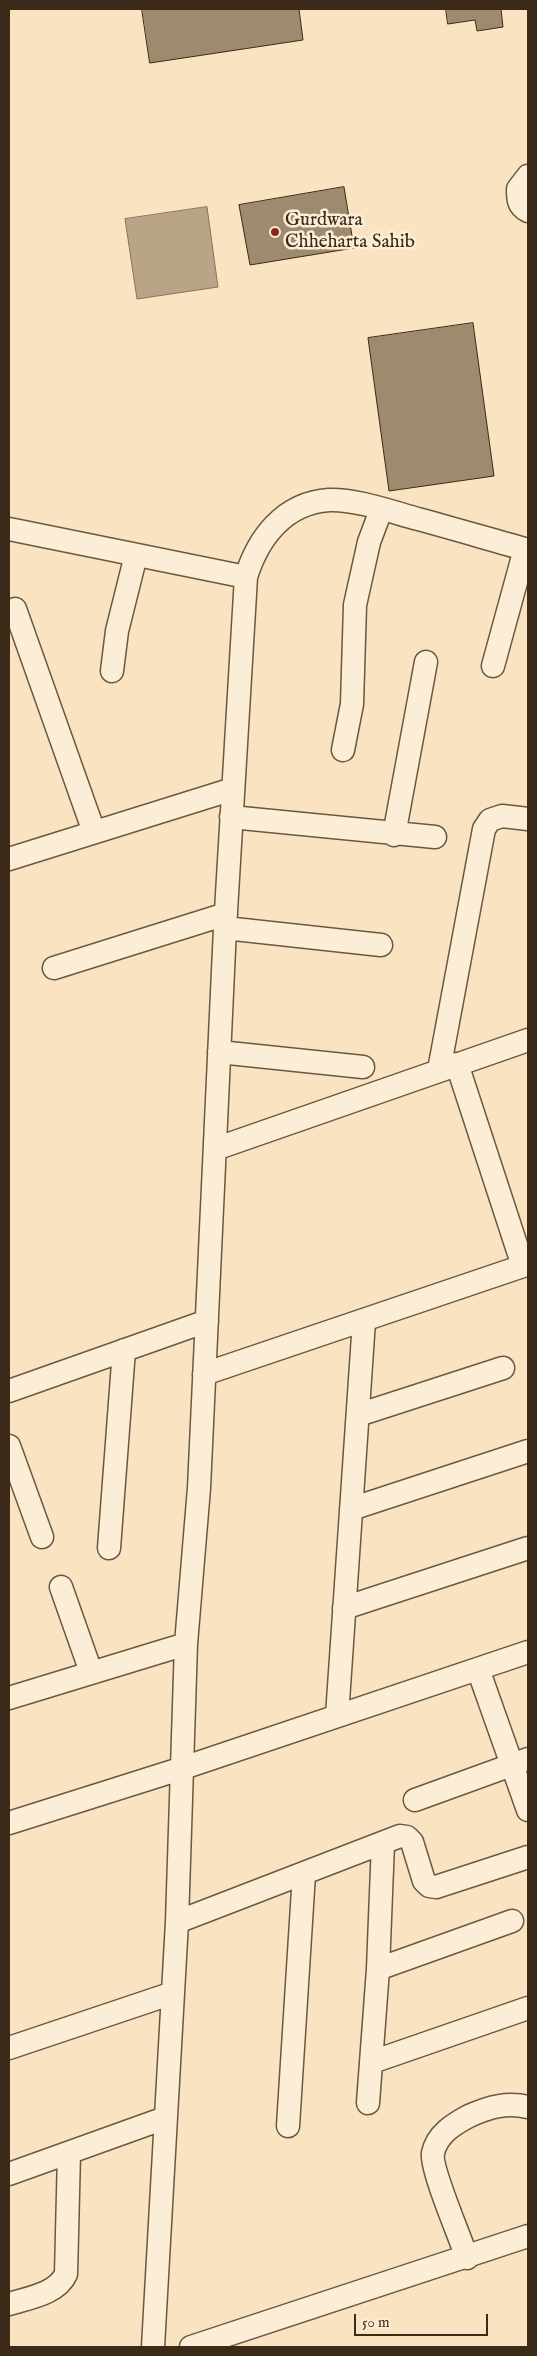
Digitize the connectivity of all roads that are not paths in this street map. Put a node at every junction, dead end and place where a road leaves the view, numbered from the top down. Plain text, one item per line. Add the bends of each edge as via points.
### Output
1 (528, 176) edge
2 (528, 211) edge
3 (381, 510) junction
4 (9, 529) edge
5 (526, 549) edge
6 (136, 555) junction
7 (246, 578) junction
8 (16, 609) dead end
9 (426, 662) dead end
10 (493, 666) dead end
11 (112, 671) dead end
12 (343, 750) dead end
13 (234, 789) junction
14 (231, 817) junction
15 (528, 819) edge
16 (94, 832) junction
17 (394, 834) junction
18 (435, 837) dead end
19 (9, 859) edge
20 (225, 921) junction
21 (381, 944) dead end
22 (54, 968) dead end
23 (528, 1040) edge
24 (219, 1052) junction
25 (363, 1067) dead end
26 (448, 1067) junction
27 (215, 1149) junction
28 (527, 1275) edge
29 (207, 1321) junction
30 (364, 1321) junction
31 (124, 1350) junction
32 (502, 1368) dead end
33 (204, 1374) junction
34 (9, 1391) edge
35 (358, 1414) junction
36 (9, 1446) edge
37 (528, 1452) edge
38 (351, 1509) junction
39 (42, 1537) dead end
40 (109, 1548) dead end
41 (528, 1548) edge
42 (61, 1586) dead end
43 (344, 1608) junction
44 (186, 1644) junction
45 (528, 1652) edge
46 (478, 1669) junction
47 (91, 1672) junction
48 (9, 1698) edge
49 (337, 1716) junction
50 (520, 1762) edge
51 (183, 1768) junction
52 (415, 1800) dead end
53 (528, 1810) edge
54 (9, 1823) edge
55 (383, 1843) junction
56 (528, 1857) edge
57 (304, 1874) junction
58 (512, 1921) dead end
59 (177, 1922) junction
60 (378, 1968) junction
61 (172, 1993) junction
62 (528, 2008) edge
63 (9, 2048) edge
64 (372, 2062) junction
65 (368, 2103) dead end
66 (528, 2107) edge
67 (165, 2118) junction
68 (288, 2126) dead end
69 (69, 2153) junction
70 (9, 2174) edge
71 (528, 2236) edge
72 (468, 2258) junction
73 (9, 2304) edge
74 (153, 2347) edge
75 (191, 2347) edge

1 - 2 street via 518,189 518,202
3 - 5 street
3 - 7 street via 329,500 286,515 264,536
3 - 12 street via 369,542 355,604 352,704
4 - 6 street
5 - 10 street
6 - 7 street
6 - 11 street via 119,624
7 - 13 street
8 - 16 street
9 - 17 street
13 - 14 street
13 - 16 street
14 - 17 street
14 - 20 street
15 - 26 street via 502,816 490,820 484,829
16 - 19 street
17 - 18 street
20 - 21 street
20 - 22 street
20 - 24 street
23 - 26 street
24 - 25 street
24 - 27 street
26 - 27 street
26 - 28 street
27 - 29 street
28 - 30 street
29 - 31 street
29 - 33 street
30 - 33 street
30 - 35 street
31 - 34 street
31 - 40 street
32 - 35 street
33 - 44 street via 199,1488
35 - 38 street
36 - 39 street
37 - 38 street
38 - 43 street
41 - 43 street
42 - 47 street
43 - 49 street
44 - 47 street
44 - 51 street
45 - 46 street
46 - 49 street
46 - 50 street
47 - 48 street
49 - 51 street
50 - 52 street
50 - 53 street
51 - 54 street
51 - 59 street
55 - 56 street via 400,1836 407,1837 412,1842 424,1881 436,1887
55 - 57 street
55 - 60 street
57 - 59 street
57 - 68 street
58 - 60 street
59 - 61 street
60 - 64 street
61 - 63 street
61 - 67 street
62 - 64 street
64 - 65 street
66 - 72 street via 509,2104 484,2109 457,2122 442,2135 433,2154 439,2182
67 - 69 street
67 - 74 street
69 - 70 street
69 - 73 street via 66,2274 62,2283 53,2289
71 - 72 street
72 - 75 street

